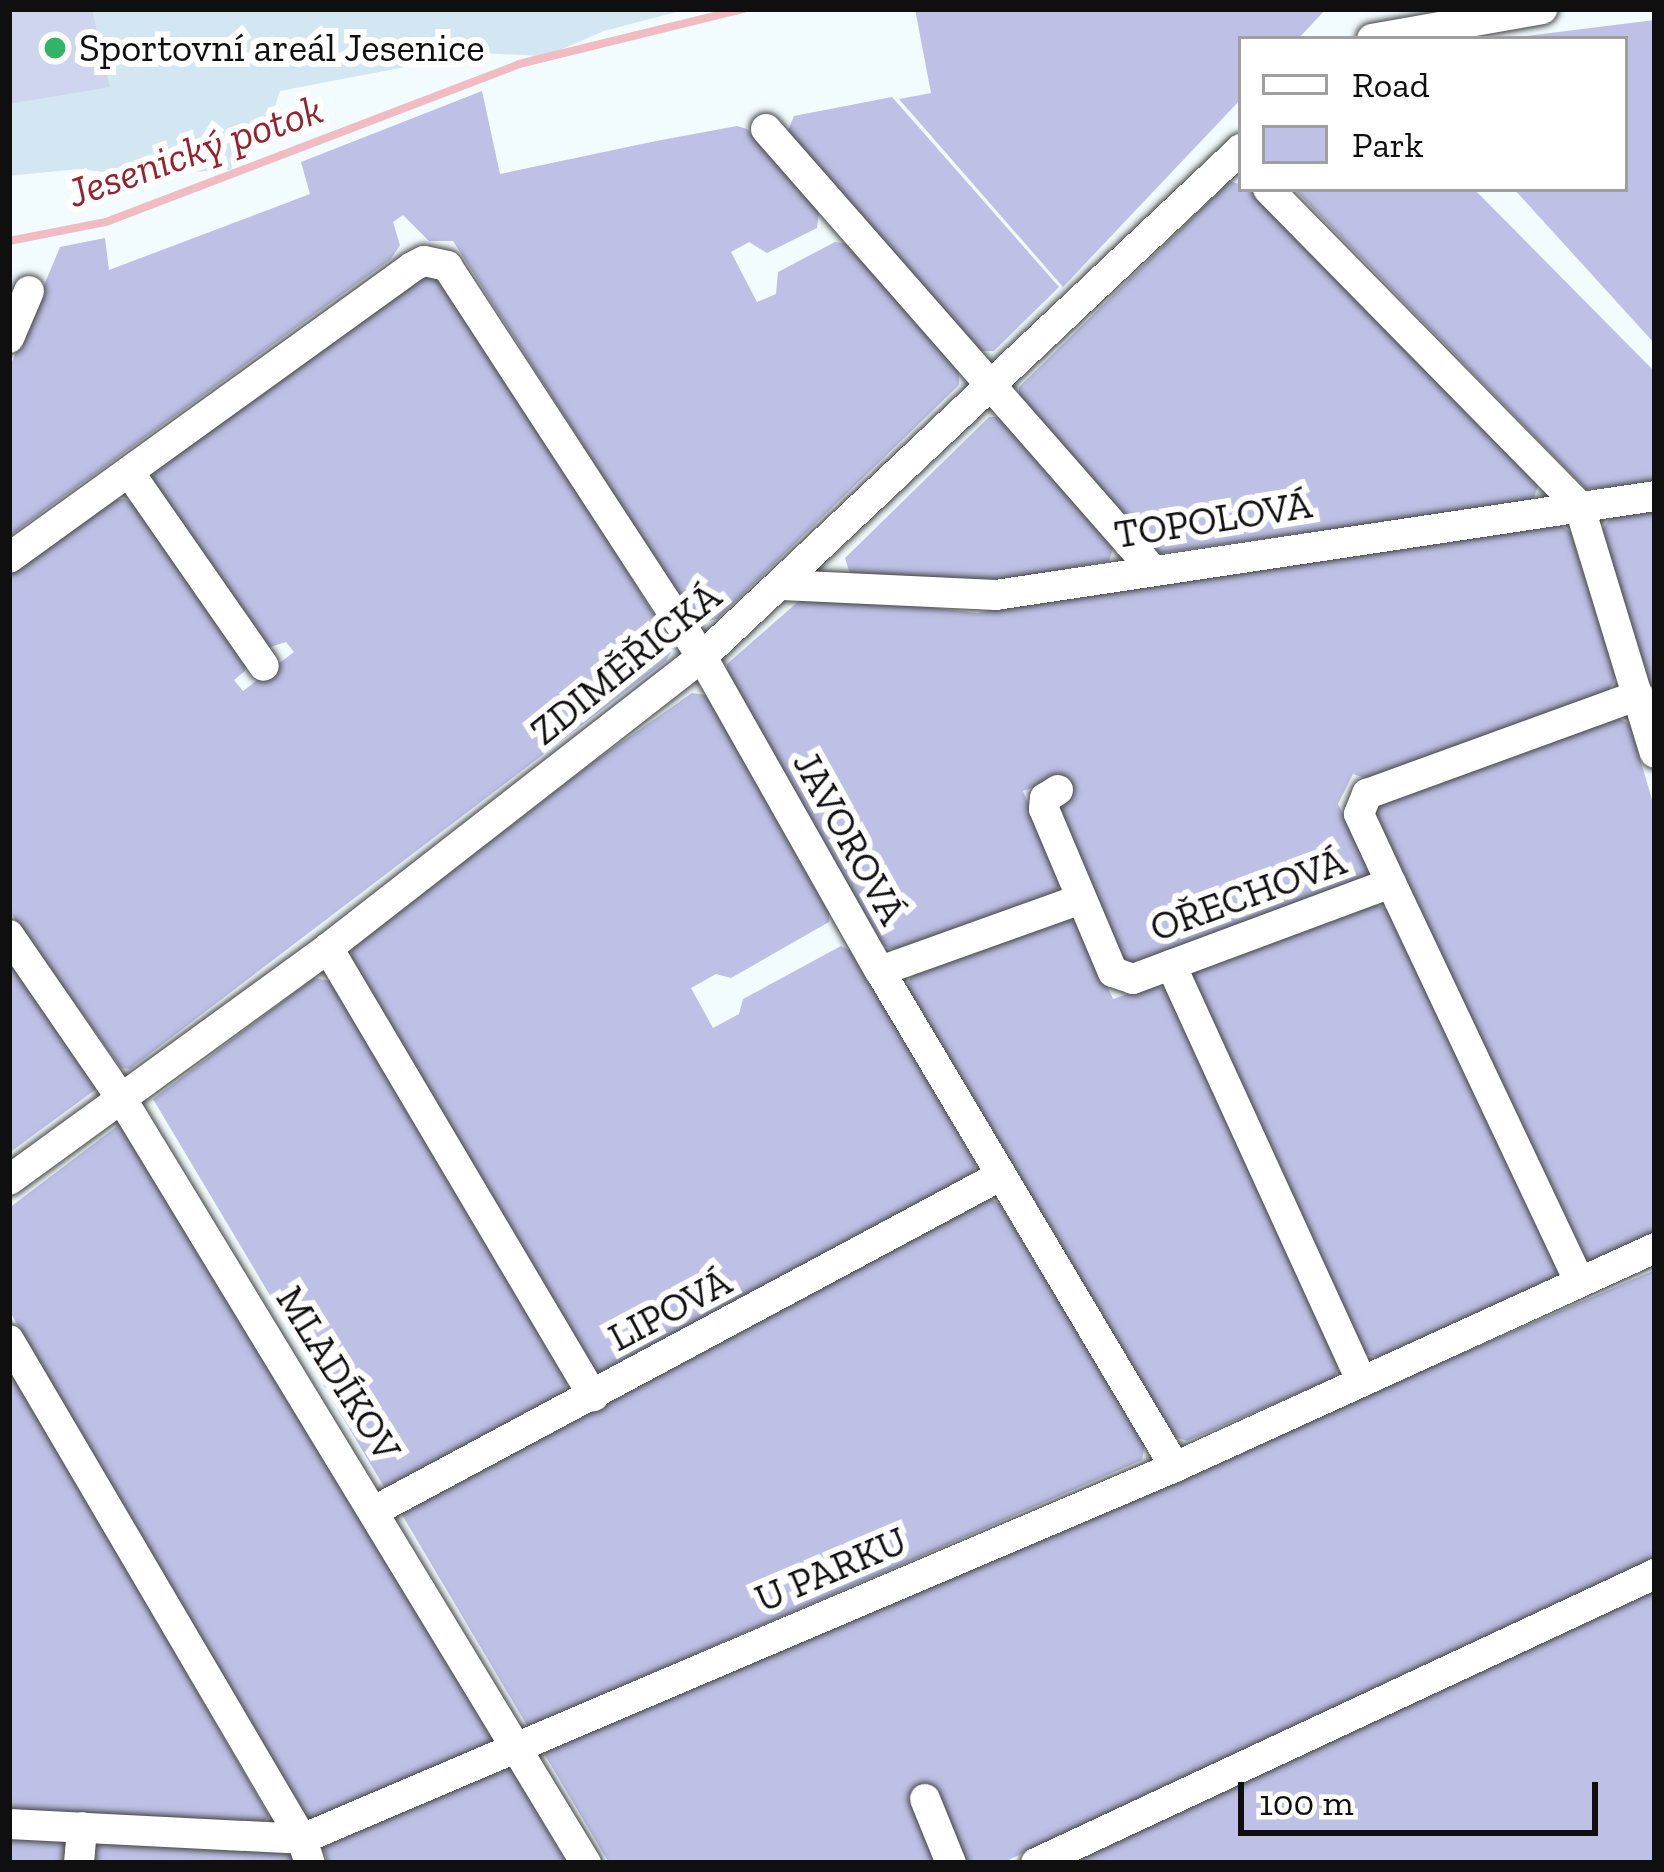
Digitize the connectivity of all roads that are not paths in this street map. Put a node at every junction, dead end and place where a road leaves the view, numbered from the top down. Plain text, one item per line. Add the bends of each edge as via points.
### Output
1 (1542, 9) edge
2 (1389, 36) edge
3 (766, 128) dead end
4 (1238, 156) edge
5 (1271, 192) edge
6 (29, 291) dead end
7 (9, 338) edge
8 (992, 386) junction
9 (128, 472) junction
10 (1655, 496) edge
11 (1579, 506) junction
12 (9, 558) edge
13 (1151, 568) junction
14 (782, 585) junction
15 (702, 657) junction
16 (264, 666) dead end
17 (1639, 695) junction
18 (1655, 754) edge
19 (1058, 790) dead end
20 (1391, 883) junction
21 (1081, 899) junction
22 (9, 935) edge
23 (328, 948) junction
24 (1171, 965) junction
25 (880, 971) junction
26 (123, 1101) junction
27 (1000, 1176) junction
28 (9, 1180) edge
29 (1655, 1248) edge
30 (1580, 1282) junction
31 (9, 1340) edge
32 (1360, 1378) junction
33 (593, 1396) junction
34 (1175, 1467) junction
35 (376, 1510) junction
36 (1655, 1574) edge
37 (514, 1747) junction
38 (925, 1799) dead end
39 (9, 1824) edge
40 (82, 1827) junction
41 (306, 1851) edge
42 (79, 1863) edge
43 (586, 1863) edge
44 (951, 1863) edge
45 (1036, 1863) edge

1 - 2 street
3 - 8 street
4 - 8 street, ZDIMĚŘICKÁ
5 - 11 street
6 - 7 street
8 - 13 street
8 - 14 street, ZDIMĚŘICKÁ
9 - 12 street
9 - 15 street, JAVOROVÁ via 412,267 436,262 454,275
9 - 16 street
10 - 11 street, TOPOLOVÁ
11 - 13 street, TOPOLOVÁ
11 - 17 street
13 - 14 street, TOPOLOVÁ via 996,595
14 - 15 street, ZDIMĚŘICKÁ
15 - 23 street, ZDIMĚŘICKÁ
15 - 25 street, JAVOROVÁ
17 - 18 street
17 - 20 street, OŘECHOVÁ via 1367,794 1359,814
19 - 21 street, OŘECHOVÁ via 1044,809
20 - 24 street, OŘECHOVÁ
20 - 30 street
21 - 24 street, OŘECHOVÁ via 1121,979
21 - 25 street
22 - 26 street, MLADÍKOV
23 - 26 street, ZDIMĚŘICKÁ
23 - 33 street
24 - 32 street
25 - 27 street, JAVOROVÁ
26 - 28 street, ZDIMĚŘICKÁ
26 - 35 street, MLADÍKOV
27 - 33 street, LIPOVÁ
27 - 34 street, JAVOROVÁ
29 - 30 street, U PARKU
30 - 32 street, U PARKU
31 - 41 street
32 - 34 street, U PARKU
33 - 35 street, LIPOVÁ
34 - 37 street, U PARKU
35 - 37 street, MLADÍKOV
36 - 45 street
37 - 41 street, U PARKU
37 - 43 street, MLADÍKOV
38 - 44 street
39 - 40 street, U PARKU
40 - 41 street, U PARKU
40 - 42 street

